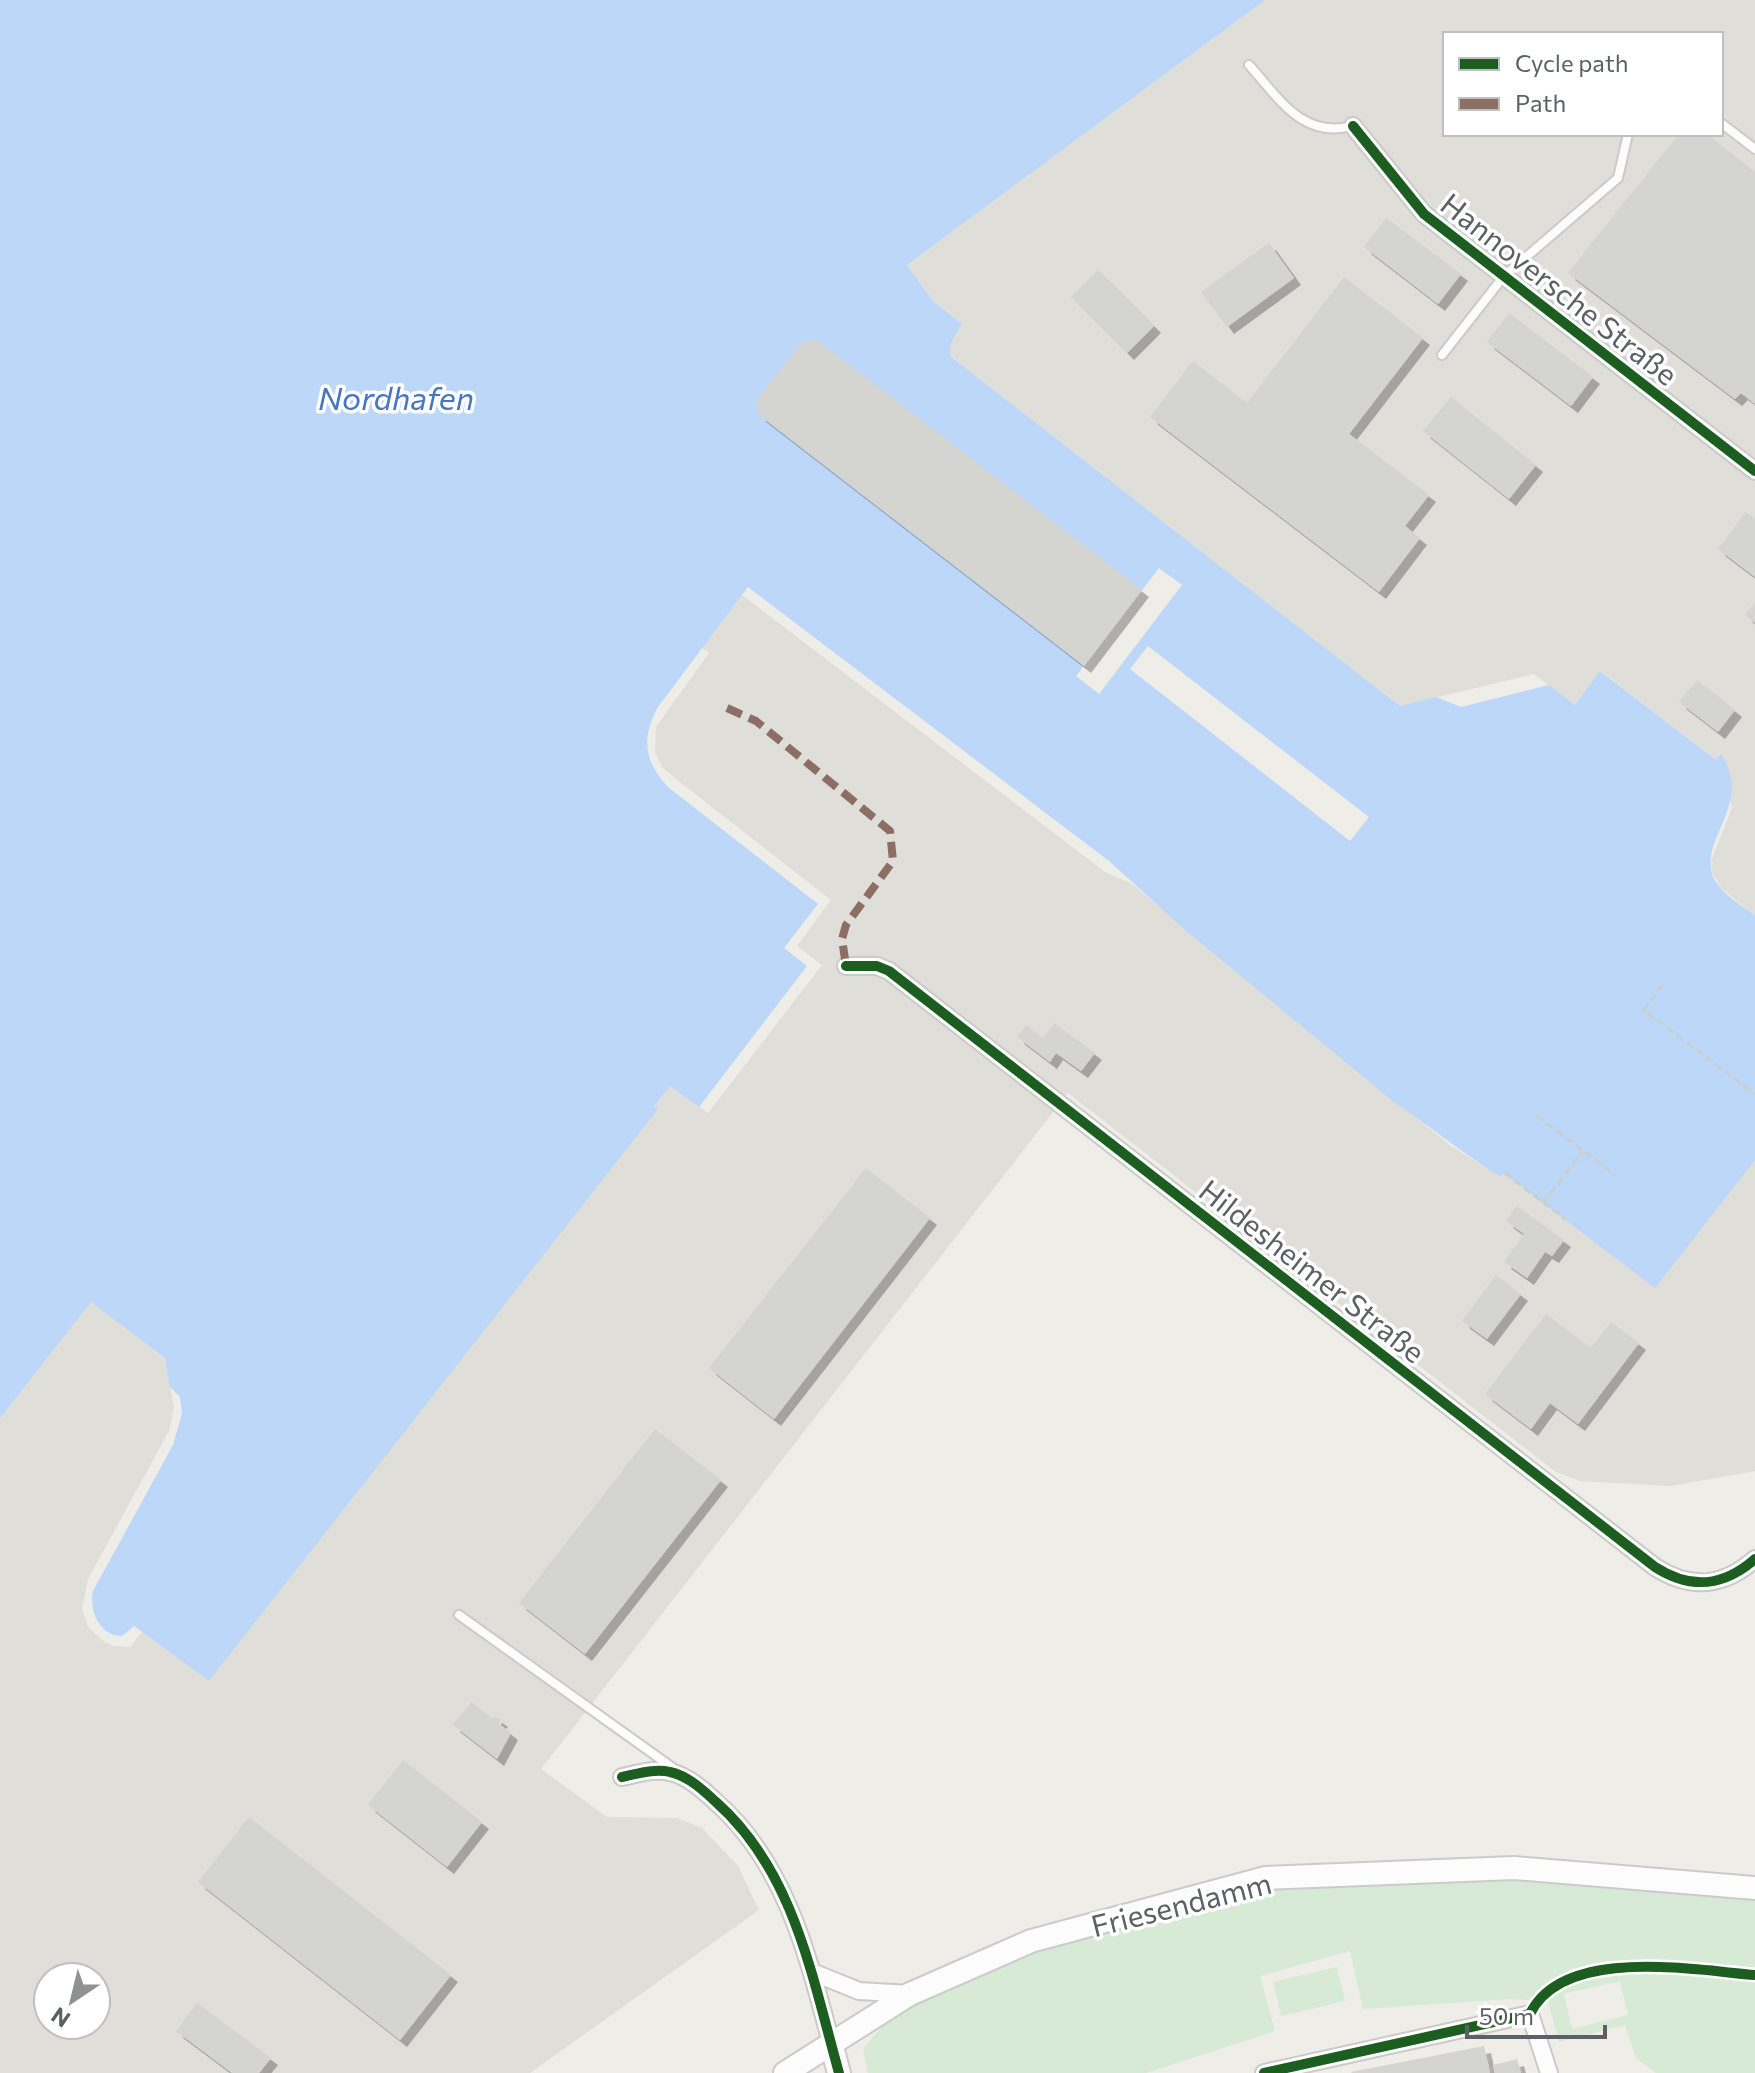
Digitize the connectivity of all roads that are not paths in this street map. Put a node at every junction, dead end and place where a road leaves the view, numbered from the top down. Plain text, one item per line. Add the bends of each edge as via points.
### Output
1 (1249, 65) dead end
2 (1723, 125) edge
3 (1353, 126) joint
4 (1628, 136) edge
5 (1755, 149) edge
6 (1504, 276) junction
7 (1442, 355) dead end
8 (1755, 471) edge
9 (846, 966) dead end
10 (1755, 1559) edge
11 (459, 1615) dead end
12 (622, 1777) dead end
13 (686, 1778) junction
14 (1755, 1888) edge
15 (812, 1972) junction
16 (910, 1994) junction
17 (831, 2043) junction
18 (785, 2073) edge
19 (839, 2073) edge
20 (1264, 2073) edge
21 (1549, 2073) edge

1 - 3 lane via 1295,115 1316,128
2 - 5 lane
3 - 6 street, Hannoversche Straße via 1424,214
4 - 6 lane via 1618,178
6 - 7 lane
6 - 8 street, Hannoversche Straße
9 - 10 street, Hildesheimer Straße via 889,971 1655,1567 1687,1583 1704,1584 1724,1580
11 - 13 lane
12 - 13 street via 662,1770
13 - 15 street via 725,1809 763,1854
14 - 16 main road, Friesendamm via 1514,1868 1265,1878 1031,1941
15 - 16 street via 859,1991
15 - 17 street
16 - 17 main road, Friesendamm
17 - 18 main road, Friesendamm
17 - 19 main road
20 - 21 street via 1530,2014

